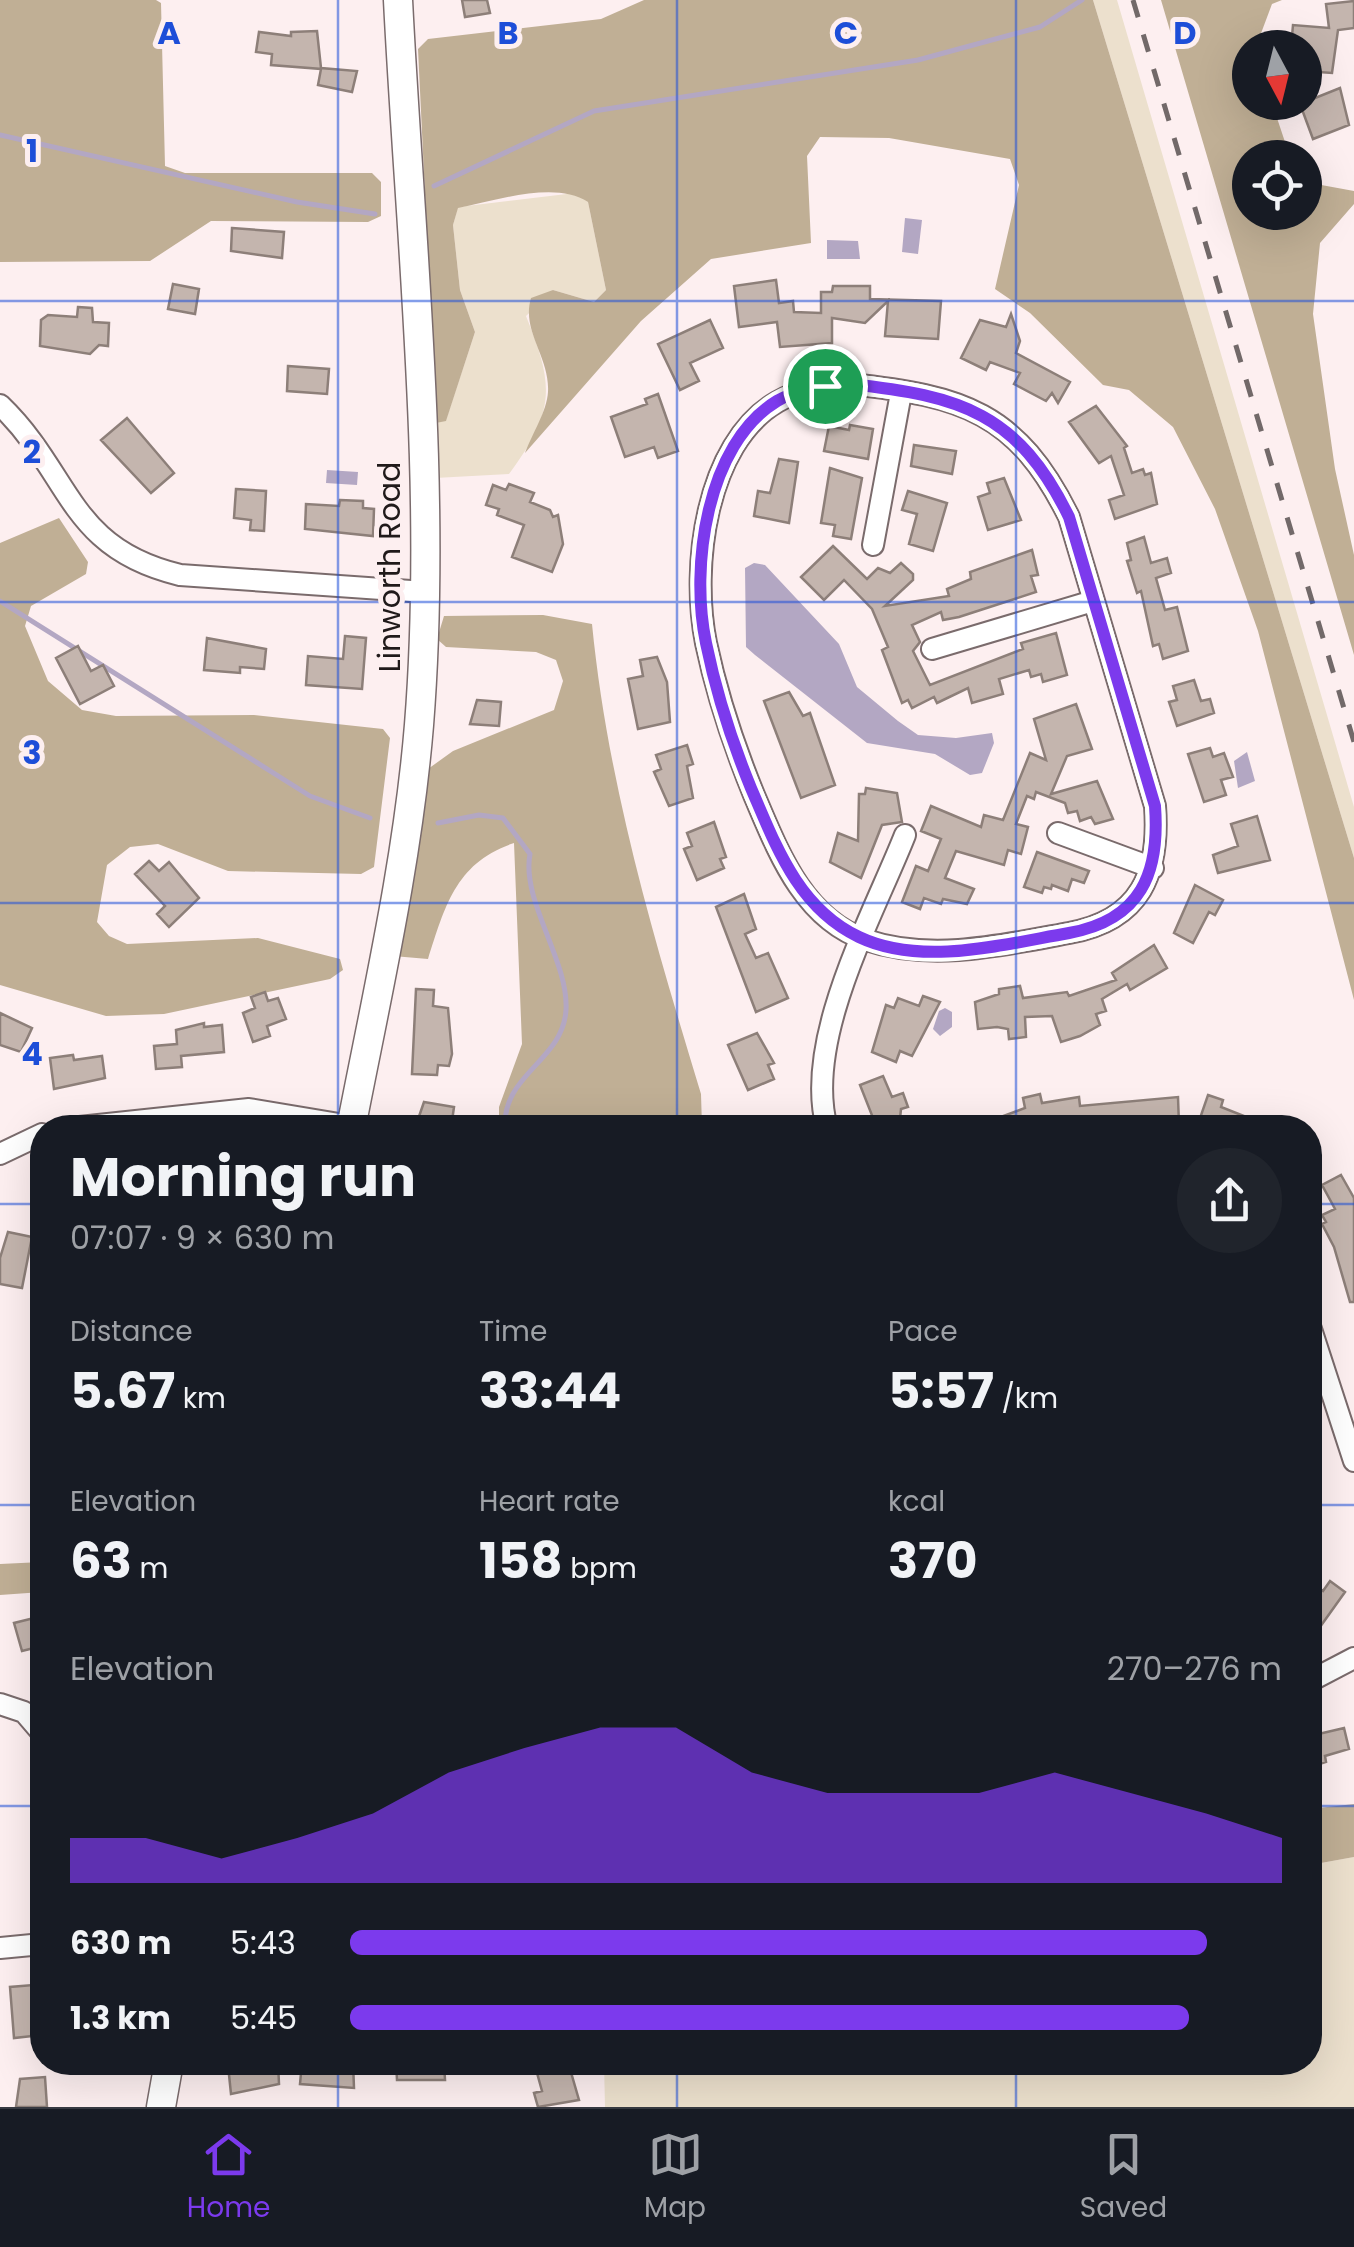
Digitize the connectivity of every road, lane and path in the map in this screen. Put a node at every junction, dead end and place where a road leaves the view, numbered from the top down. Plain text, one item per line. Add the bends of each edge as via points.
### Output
1 (398, 0) edge
2 (901, 393) junction
3 (0, 405) edge
4 (873, 545) dead end
5 (424, 592) junction
6 (1092, 600) junction
7 (932, 649) dead end
8 (1058, 833) dead end
9 (905, 835) dead end
10 (1152, 868) junction
11 (864, 940) junction
12 (200, 1115) edge
13 (280, 1115) edge
14 (353, 1115) edge
15 (824, 1115) edge
16 (30, 1140) edge
17 (0, 1154) edge
18 (1322, 1363) edge
19 (1354, 1462) edge
20 (1354, 1658) edge
21 (1322, 1675) edge
22 (0, 1704) edge
23 (30, 1719) edge
24 (30, 1945) edge
25 (0, 1948) edge
26 (167, 2075) edge
27 (161, 2107) edge

1 - 5 main road, Linworth Road
2 - 4 street
2 - 6 street via 992,419 1025,444 1069,517
2 - 11 street via 825,386 779,400 759,414 720,470 702,574 705,639 724,713 779,854 804,896
3 - 5 street via 92,530 149,568
5 - 14 main road, Linworth Road via 412,802
6 - 7 street
6 - 10 street via 1155,806
8 - 10 street
9 - 11 street
10 - 11 street via 1122,912 1073,932 941,951
11 - 15 street via 825,1038 819,1074
12 - 13 street
16 - 17 street
18 - 19 street
20 - 21 street
22 - 23 street
24 - 25 street
26 - 27 main road

